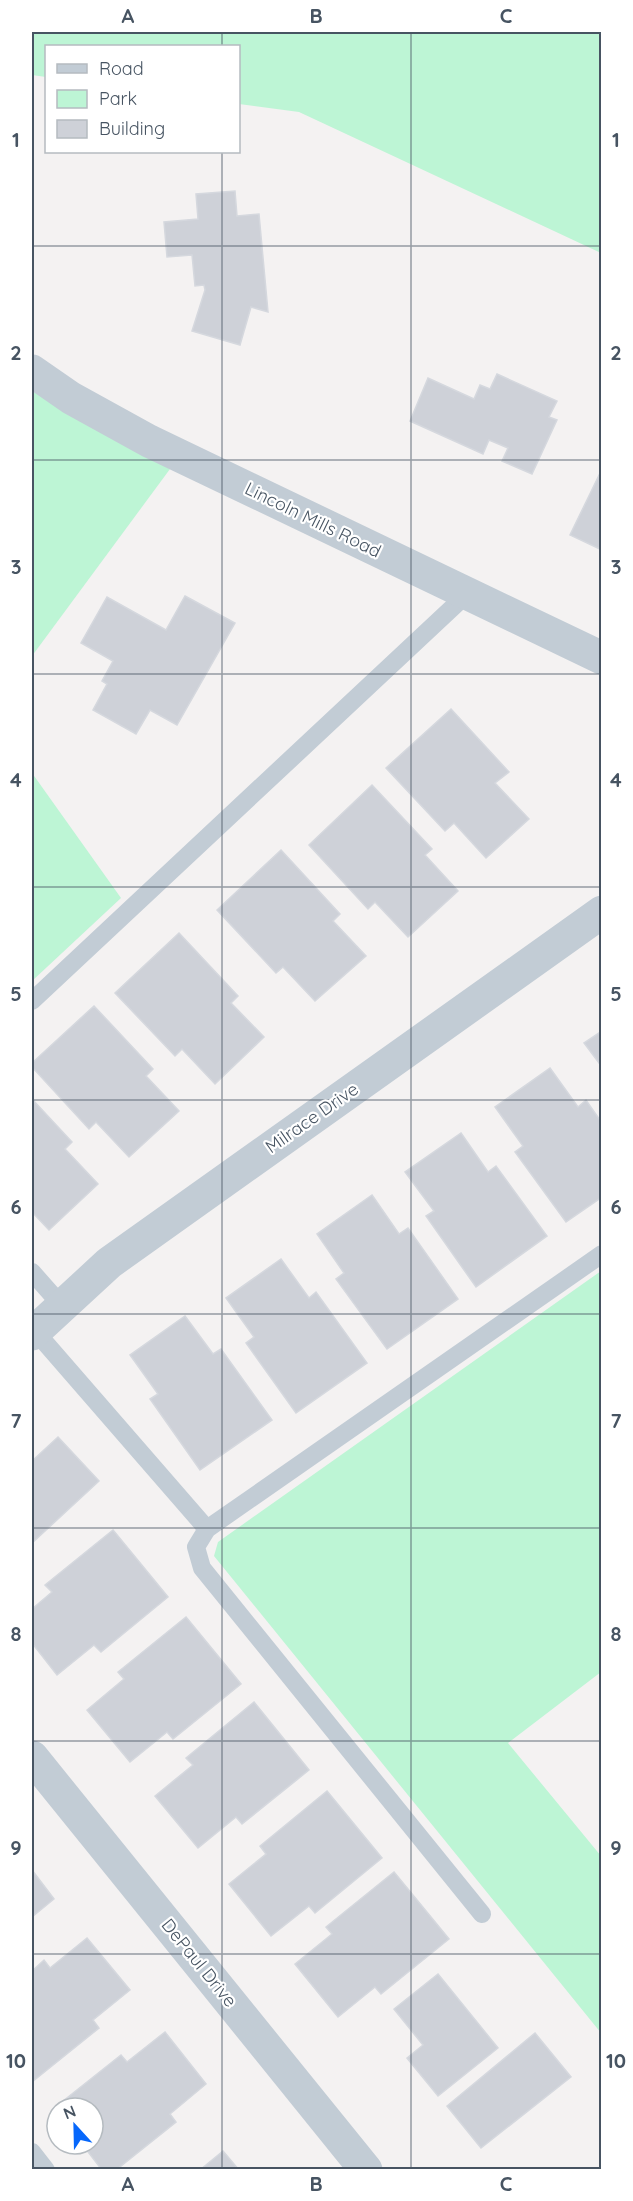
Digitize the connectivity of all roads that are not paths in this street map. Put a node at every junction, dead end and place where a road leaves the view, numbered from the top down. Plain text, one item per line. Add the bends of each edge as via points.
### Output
1 (32, 371) edge
2 (467, 594) junction
3 (602, 658) edge
4 (602, 912) edge
5 (32, 1000) edge
6 (602, 1254) edge
7 (32, 1272) edge
8 (62, 1306) junction
9 (33, 1333) edge
10 (207, 1529) junction
11 (32, 1757) edge
12 (483, 1914) dead end
13 (32, 2152) edge
14 (46, 2169) edge
15 (366, 2169) edge

1 - 2 street, Lincoln Mills Road via 71,398 149,441
2 - 3 street, Lincoln Mills Road
2 - 5 lane
4 - 8 street, Milrace Drive via 109,1263
6 - 10 lane
7 - 8 lane
8 - 9 street, Milrace Drive
9 - 10 lane
10 - 12 lane via 196,1547 202,1568
11 - 15 street, DePaul Drive
13 - 14 lane

